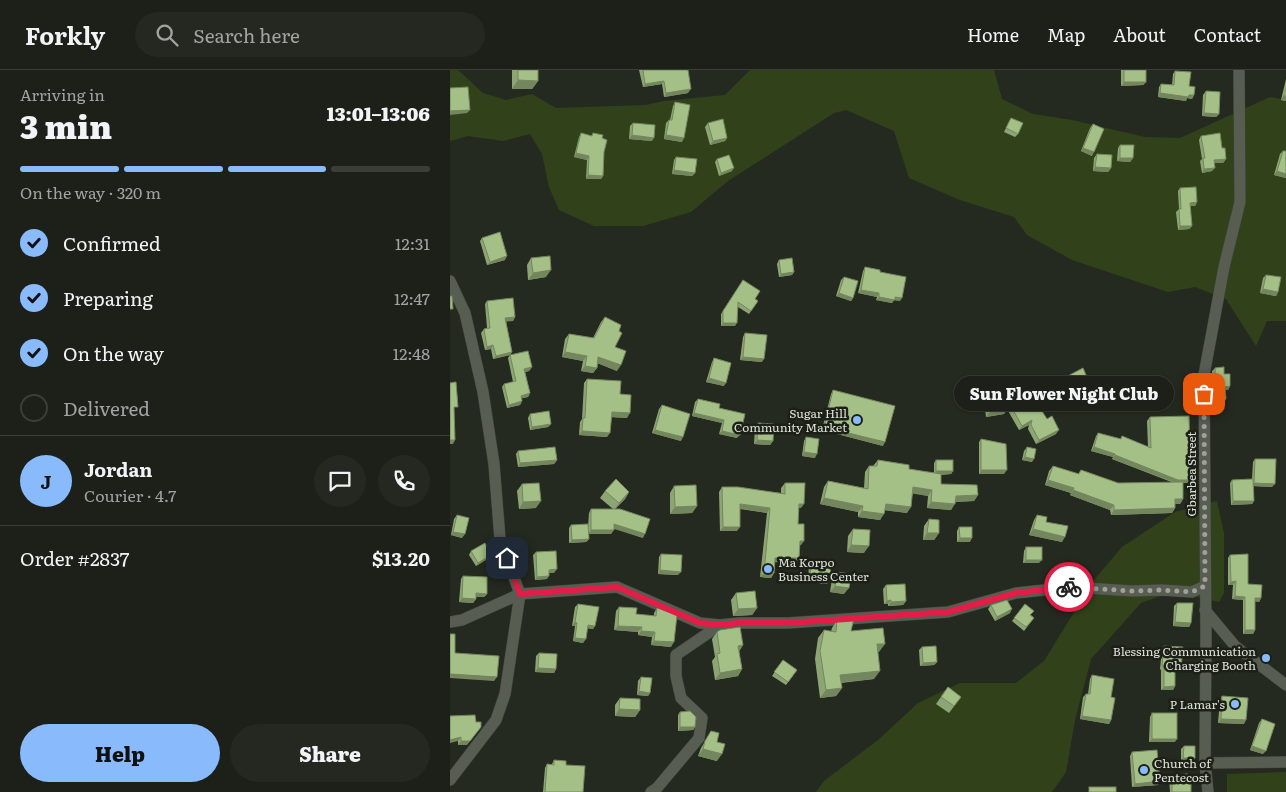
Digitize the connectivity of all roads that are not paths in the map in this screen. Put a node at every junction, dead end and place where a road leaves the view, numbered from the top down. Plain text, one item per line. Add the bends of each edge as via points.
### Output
1 (1239, 70) edge
2 (450, 281) edge
3 (1205, 586) junction
4 (520, 594) junction
5 (1205, 610) junction
6 (450, 622) edge
7 (720, 625) junction
8 (1286, 686) edge
9 (1286, 762) edge
10 (1204, 763) junction
11 (450, 780) edge
12 (652, 792) edge
13 (1208, 792) edge

1 - 3 street, Gbarbea Street via 1240,202 1204,375
2 - 4 street via 465,312 483,392 494,464 500,539
3 - 5 street, Gbarbea Street
3 - 7 street via 1192,592 1054,588 1016,593 948,612
4 - 6 street via 462,620
4 - 7 street via 617,587 700,623
4 - 11 street via 505,694 496,720
5 - 8 street via 1235,646
5 - 10 street, Gbarbea Street
7 - 12 street via 676,655 681,698 702,718 700,738
9 - 10 street
10 - 13 street, Gbarbea Street

